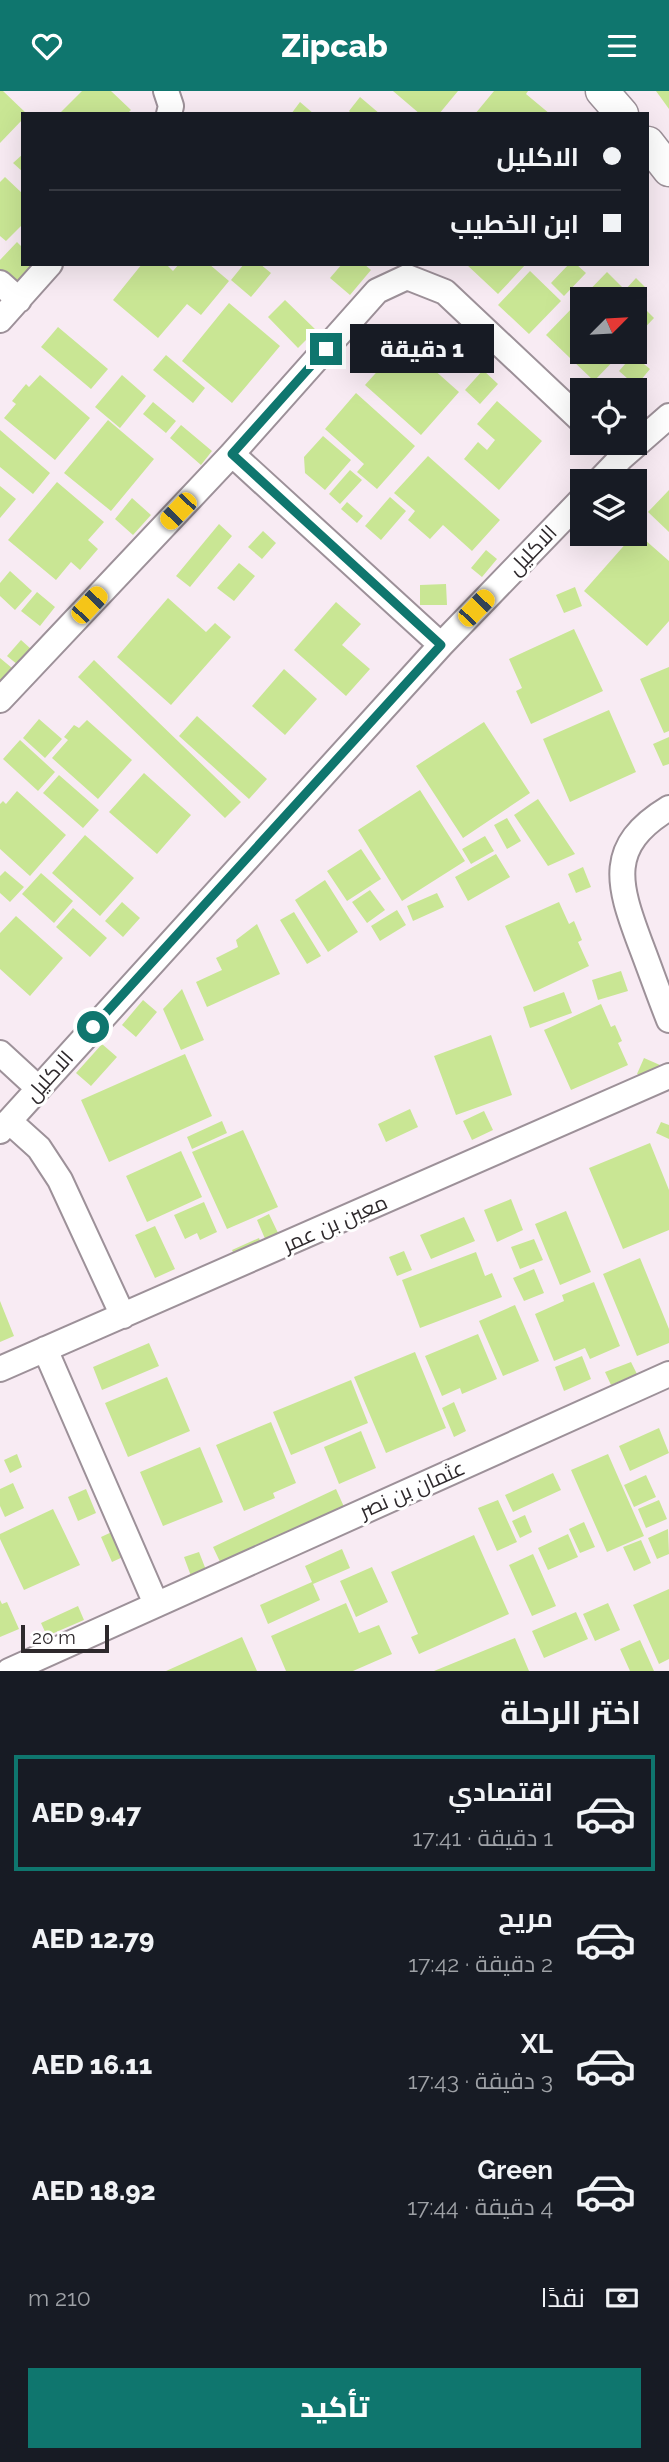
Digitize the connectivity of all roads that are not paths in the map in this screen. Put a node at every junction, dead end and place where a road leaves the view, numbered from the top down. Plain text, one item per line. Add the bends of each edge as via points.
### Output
1 (166, 91) edge
2 (602, 91) edge
3 (170, 112) edge
4 (620, 112) edge
5 (649, 144) edge
6 (669, 170) edge
7 (47, 266) edge
8 (9, 292) edge
9 (0, 320) edge
10 (570, 410) edge
11 (669, 416) edge
12 (647, 430) edge
13 (232, 454) junction
14 (570, 511) edge
15 (441, 645) junction
16 (0, 700) edge
17 (669, 808) edge
18 (669, 1020) edge
19 (0, 1053) edge
20 (669, 1076) edge
21 (38, 1088) junction
22 (4, 1126) edge
23 (123, 1316) junction
24 (45, 1349) junction
25 (0, 1369) edge
26 (669, 1374) edge
27 (156, 1604) junction
28 (9, 1671) edge

1 - 3 street
2 - 4 street
5 - 6 street
7 - 8 street
8 - 9 street
10 - 13 street via 445,292 407,277 377,291
11 - 12 street
13 - 15 street
13 - 16 street
14 - 15 street, الاكليل
15 - 21 street, الاكليل
17 - 18 street via 639,829 626,853 621,881
19 - 21 street
20 - 23 street, معين بن عمر
21 - 22 street, الاكليل
22 - 23 street via 39,1148 60,1180
23 - 24 street, معين بن عمر
24 - 25 street, معين بن عمر
24 - 27 street
26 - 27 street, عثمان بن نصر
27 - 28 street, عثمان بن نصر

